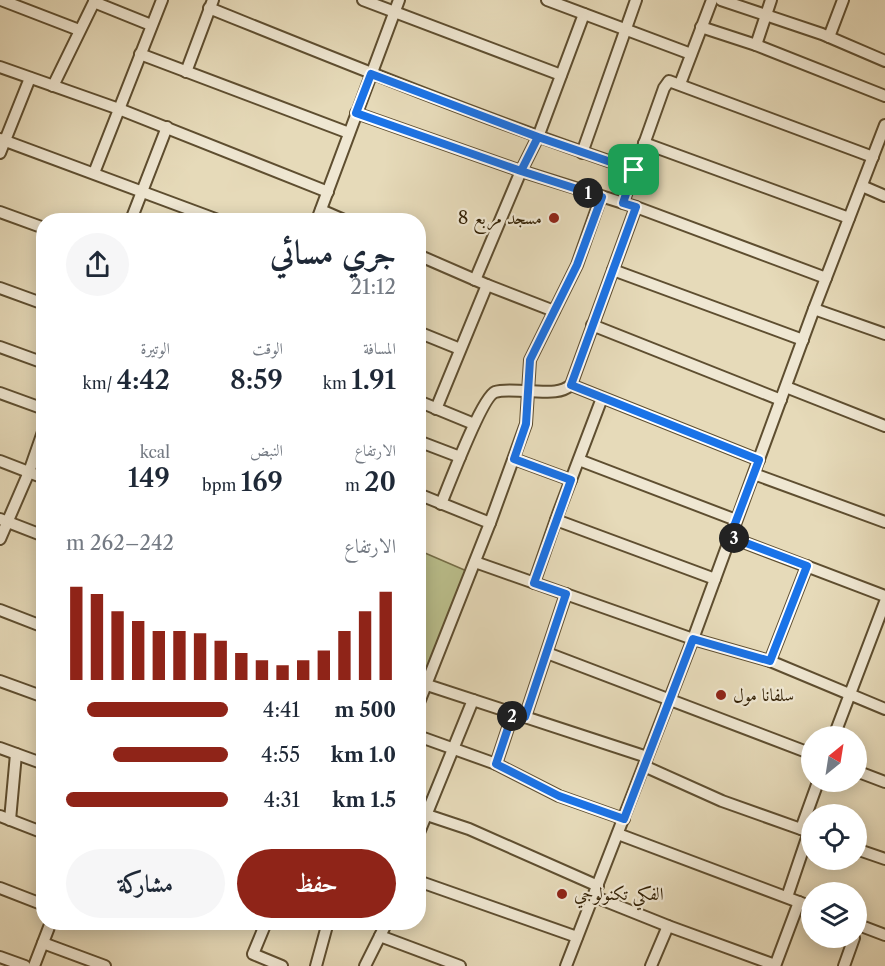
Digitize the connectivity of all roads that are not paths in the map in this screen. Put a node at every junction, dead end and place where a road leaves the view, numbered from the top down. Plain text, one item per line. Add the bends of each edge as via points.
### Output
1 (1, 0) edge
2 (162, 0) edge
3 (363, 0) edge
4 (399, 0) edge
5 (547, 0) edge
6 (636, 0) edge
7 (712, 0) edge
8 (721, 0) edge
9 (771, 0) edge
10 (843, 0) edge
11 (94, 1) edge
12 (211, 4) edge
13 (395, 12) junction
14 (584, 14) junction
15 (767, 16) junction
16 (151, 25) junction
17 (701, 27) junction
18 (626, 29) junction
19 (79, 30) junction
20 (829, 37) junction
21 (756, 45) junction
22 (140, 54) junction
23 (691, 54) junction
24 (885, 61) edge
25 (0, 67) edge
26 (186, 72) junction
27 (371, 74) junction
28 (561, 75) junction
29 (30, 78) junction
30 (680, 84) junction
31 (53, 86) junction
32 (885, 96) edge
33 (119, 109) junction
34 (356, 113) junction
35 (885, 125) edge
36 (166, 128) junction
37 (349, 133) junction
38 (538, 137) junction
39 (2, 140) edge
40 (644, 143) junction
41 (0, 153) edge
42 (582, 153) junction
43 (873, 157) junction
44 (634, 170) junction
45 (521, 171) junction
46 (94, 173) junction
47 (862, 186) junction
48 (142, 191) junction
49 (328, 192) junction
50 (885, 196) edge
51 (602, 197) junction
52 (623, 203) junction
53 (636, 207) junction
54 (0, 212) edge
55 (134, 213) edge
56 (200, 213) edge
57 (320, 213) edge
58 (849, 218) junction
59 (36, 225) edge
60 (426, 259) edge
61 (613, 270) junction
62 (826, 279) junction
63 (475, 280) junction
64 (487, 285) junction
65 (0, 288) edge
66 (36, 301) edge
67 (814, 309) junction
68 (554, 311) junction
69 (592, 325) junction
70 (885, 334) edge
71 (426, 335) edge
72 (803, 340) junction
73 (0, 347) edge
74 (460, 349) junction
75 (36, 360) edge
76 (571, 385) junction
77 (786, 387) junction
78 (529, 391) junction
79 (0, 393) edge
80 (602, 398) junction
81 (781, 400) junction
82 (426, 404) edge
83 (36, 406) edge
84 (436, 408) junction
85 (474, 424) junction
86 (885, 426) edge
87 (426, 444) edge
88 (36, 452) edge
89 (460, 458) junction
90 (514, 459) junction
91 (579, 460) junction
92 (759, 460) junction
93 (0, 461) edge
94 (29, 472) junction
95 (754, 474) junction
96 (36, 475) edge
97 (571, 480) junction
98 (426, 497) edge
99 (441, 504) junction
100 (4, 520) edge
101 (556, 520) junction
102 (736, 520) junction
103 (885, 522) edge
104 (490, 523) junction
105 (36, 533) edge
106 (730, 537) junction
107 (0, 539) edge
108 (476, 562) junction
109 (807, 566) junction
110 (715, 579) junction
111 (534, 583) junction
112 (566, 594) junction
113 (885, 596) edge
114 (885, 602) edge
115 (0, 610) edge
116 (36, 624) edge
117 (693, 639) junction
118 (547, 653) junction
119 (770, 661) junction
120 (426, 674) edge
121 (0, 681) edge
122 (426, 684) edge
123 (36, 694) edge
124 (850, 694) junction
125 (669, 699) junction
126 (473, 700) junction
127 (885, 709) edge
128 (513, 713) junction
129 (525, 717) junction
130 (838, 726) edge
131 (426, 739) edge
132 (0, 748) edge
133 (454, 749) junction
134 (801, 750) edge
135 (16, 754) junction
136 (36, 761) edge
137 (646, 762) junction
138 (496, 764) junction
139 (867, 775) edge
140 (885, 782) edge
141 (427, 815) joint
142 (5, 818) edge
143 (624, 819) junction
144 (801, 829) edge
145 (36, 830) edge
146 (618, 834) junction
147 (801, 851) edge
148 (867, 853) edge
149 (885, 859) edge
150 (426, 884) edge
151 (0, 888) edge
152 (596, 891) junction
153 (787, 897) junction
154 (36, 902) edge
155 (799, 902) joint
156 (668, 926) junction
157 (867, 929) edge
158 (48, 930) edge
159 (261, 930) edge
160 (326, 930) edge
161 (383, 930) edge
162 (885, 935) edge
163 (380, 936) junction
164 (577, 937) junction
165 (43, 943) junction
166 (850, 948) edge
167 (0, 957) edge
168 (775, 965) edge
169 (25, 966) edge
170 (34, 966) edge
171 (105, 966) edge
172 (280, 966) edge
173 (316, 966) edge
174 (365, 966) edge
175 (460, 966) edge
176 (566, 966) edge
177 (651, 966) edge
178 (844, 966) edge

1 - 19 street
2 - 16 street
3 - 13 street
4 - 13 street
5 - 14 street
6 - 18 street
7 - 17 street
8 - 15 street
9 - 15 street
10 - 20 street
11 - 16 street
11 - 19 street
12 - 26 street
12 - 27 street
13 - 27 street
13 - 28 street
14 - 18 street
14 - 28 street
15 - 20 street
15 - 21 street
16 - 22 street
17 - 21 street
17 - 23 street
18 - 23 street
18 - 42 street
19 - 31 street
20 - 24 street
21 - 32 street
22 - 26 street
22 - 33 street
23 - 30 street
25 - 29 street
26 - 37 street
27 - 34 street
27 - 38 street
28 - 38 street
29 - 31 street
29 - 39 street
30 - 40 street via 666,83
30 - 43 street
31 - 33 street
33 - 36 street
33 - 46 street
34 - 37 street
34 - 45 street
35 - 43 street
36 - 48 street
36 - 49 street
37 - 49 street
38 - 42 street
38 - 45 street
39 - 41 street
39 - 46 street
40 - 44 street
40 - 58 street
42 - 44 street
43 - 47 street
44 - 52 street
45 - 51 street
45 - 63 street
46 - 48 street
47 - 50 street
47 - 58 street
48 - 55 street
48 - 56 street
49 - 57 street
51 - 52 street
51 - 68 street via 577,265
52 - 53 street
53 - 61 street
53 - 62 street
54 - 59 street
58 - 62 street
60 - 63 street
61 - 69 street
61 - 72 street
62 - 67 street
63 - 64 street
64 - 68 street
64 - 74 street
65 - 66 street
67 - 70 street
67 - 72 street
68 - 78 street via 530,360
69 - 76 street
69 - 81 street
71 - 74 street
72 - 77 street
73 - 75 street
74 - 84 street
76 - 78 street via 565,390
76 - 80 street
77 - 81 street
77 - 86 street
78 - 85 street via 495,392 486,400
78 - 90 street via 526,424
79 - 83 street
80 - 91 street
80 - 92 street
81 - 92 street
82 - 84 street
84 - 85 street
85 - 89 street
87 - 89 street
88 - 94 street
89 - 99 street
90 - 97 street
90 - 104 street
91 - 97 street
91 - 102 street
92 - 95 street
93 - 94 street
94 - 96 street
94 - 100 street
95 - 102 street
95 - 103 street
97 - 101 street
98 - 99 street
99 - 104 street
100 - 105 street
100 - 107 street
101 - 110 street
101 - 111 street
102 - 106 street
104 - 108 street
106 - 109 street
106 - 110 street
108 - 111 street
108 - 120 street
109 - 113 street
109 - 119 street
110 - 117 street
111 - 112 street
112 - 117 street
112 - 118 street
114 - 124 street
115 - 116 street
117 - 119 street
117 - 125 street
118 - 125 street
118 - 129 street
119 - 124 street
121 - 123 street
122 - 126 street
124 - 127 street
124 - 130 street
125 - 134 street
125 - 137 street
126 - 128 street
126 - 133 street
128 - 129 street
128 - 138 street
129 - 137 street
131 - 133 street
132 - 135 street
133 - 138 street
133 - 141 street
135 - 136 street
135 - 142 street
137 - 143 street
137 - 144 street via 722,801
138 - 143 street via 559,796
139 - 140 street
141 - 152 street via 468,829
142 - 145 street
143 - 146 street
146 - 152 street
146 - 153 street
147 - 153 street
148 - 149 street
150 - 164 street
151 - 154 street
152 - 156 street
152 - 164 street
153 - 155 street
155 - 168 street
156 - 168 street
156 - 177 street
157 - 162 street
158 - 165 street
159 - 172 street via 253,954
160 - 173 street
161 - 163 street
163 - 174 street
163 - 175 street
164 - 176 street
165 - 170 street
165 - 171 street
166 - 178 street
167 - 169 street

